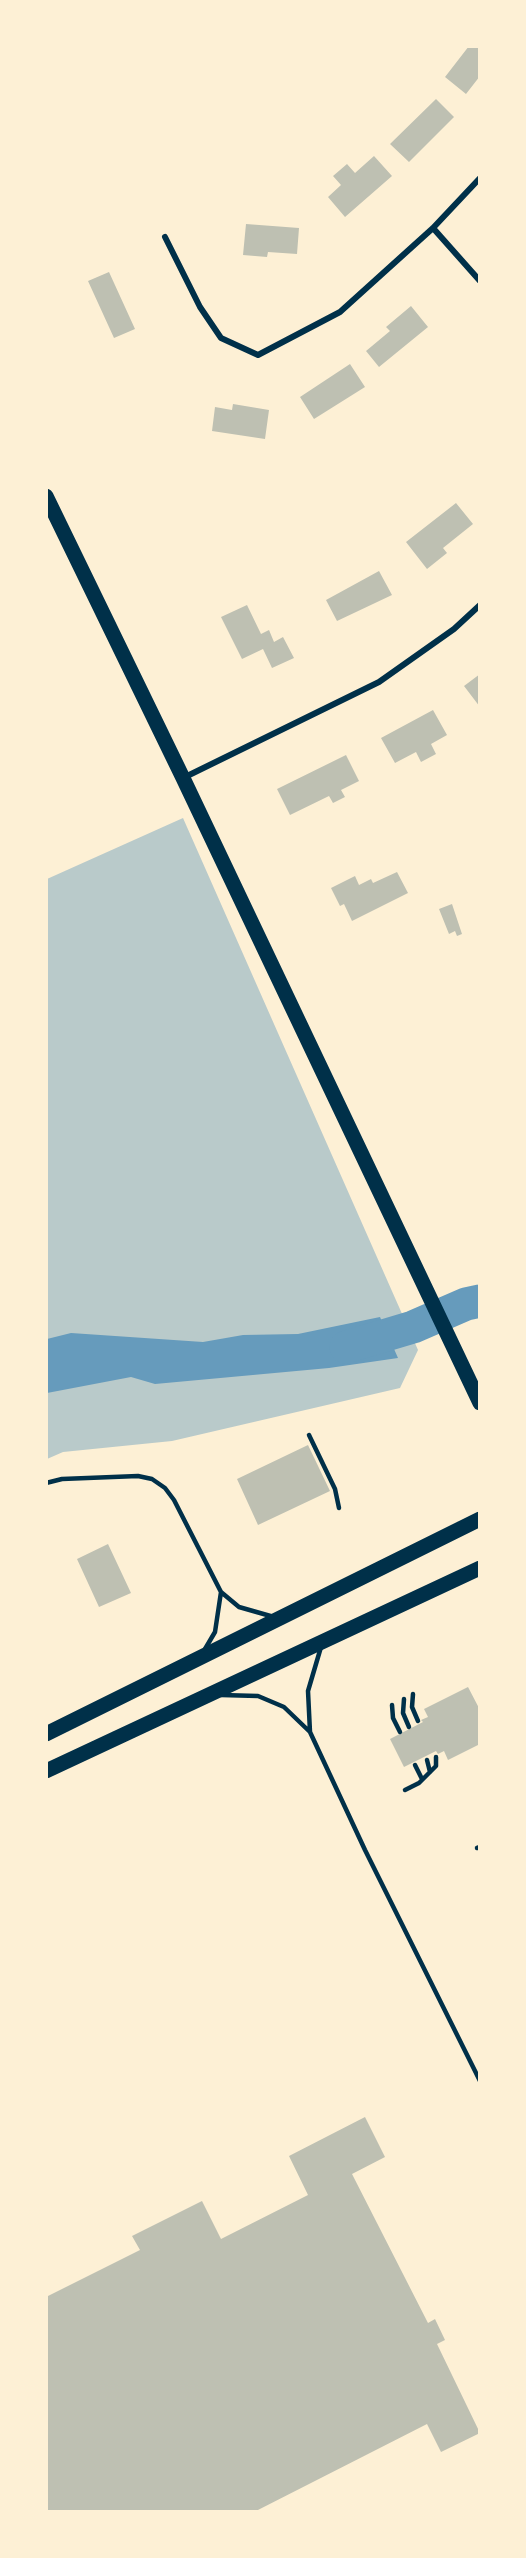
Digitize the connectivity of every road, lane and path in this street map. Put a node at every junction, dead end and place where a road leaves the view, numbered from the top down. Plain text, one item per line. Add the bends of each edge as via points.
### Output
1 (480, 178) edge
2 (433, 228) junction
3 (165, 237) dead end
4 (480, 281) edge
5 (46, 496) edge
6 (480, 605) edge
7 (183, 778) junction
8 (480, 1403) edge
9 (309, 1435) dead end
10 (46, 1483) edge
11 (339, 1508) dead end
12 (480, 1519) edge
13 (480, 1568) edge
14 (221, 1592) junction
15 (277, 1618) junction
16 (323, 1641) junction
17 (195, 1658) junction
18 (413, 1694) dead end
19 (209, 1695) junction
20 (404, 1699) dead end
21 (392, 1705) dead end
22 (418, 1721) dead end
23 (409, 1727) dead end
24 (310, 1732) junction
25 (400, 1732) dead end
26 (46, 1734) edge
27 (436, 1757) dead end
28 (427, 1760) dead end
29 (415, 1765) dead end
30 (46, 1771) edge
31 (430, 1772) junction
32 (422, 1779) junction
33 (405, 1790) dead end
34 (480, 2081) edge

1 - 2 street
2 - 3 street via 340,312 260,354 221,338 200,307
2 - 4 street
5 - 7 main road
6 - 7 street via 454,629 379,682
7 - 8 main road
9 - 11 lane via 335,1489
10 - 14 lane via 138,1476 152,1479 174,1500
12 - 15 main road
13 - 16 main road
14 - 15 lane via 239,1607
14 - 17 lane via 215,1632
15 - 17 main road
16 - 19 main road
16 - 24 lane via 308,1691
17 - 26 main road
18 - 22 lane via 412,1707
19 - 24 lane via 258,1696 284,1707
19 - 30 main road
20 - 23 lane via 403,1713
21 - 25 lane
24 - 34 lane
27 - 31 lane via 436,1766
28 - 31 lane
29 - 32 lane
31 - 32 lane
32 - 33 lane

